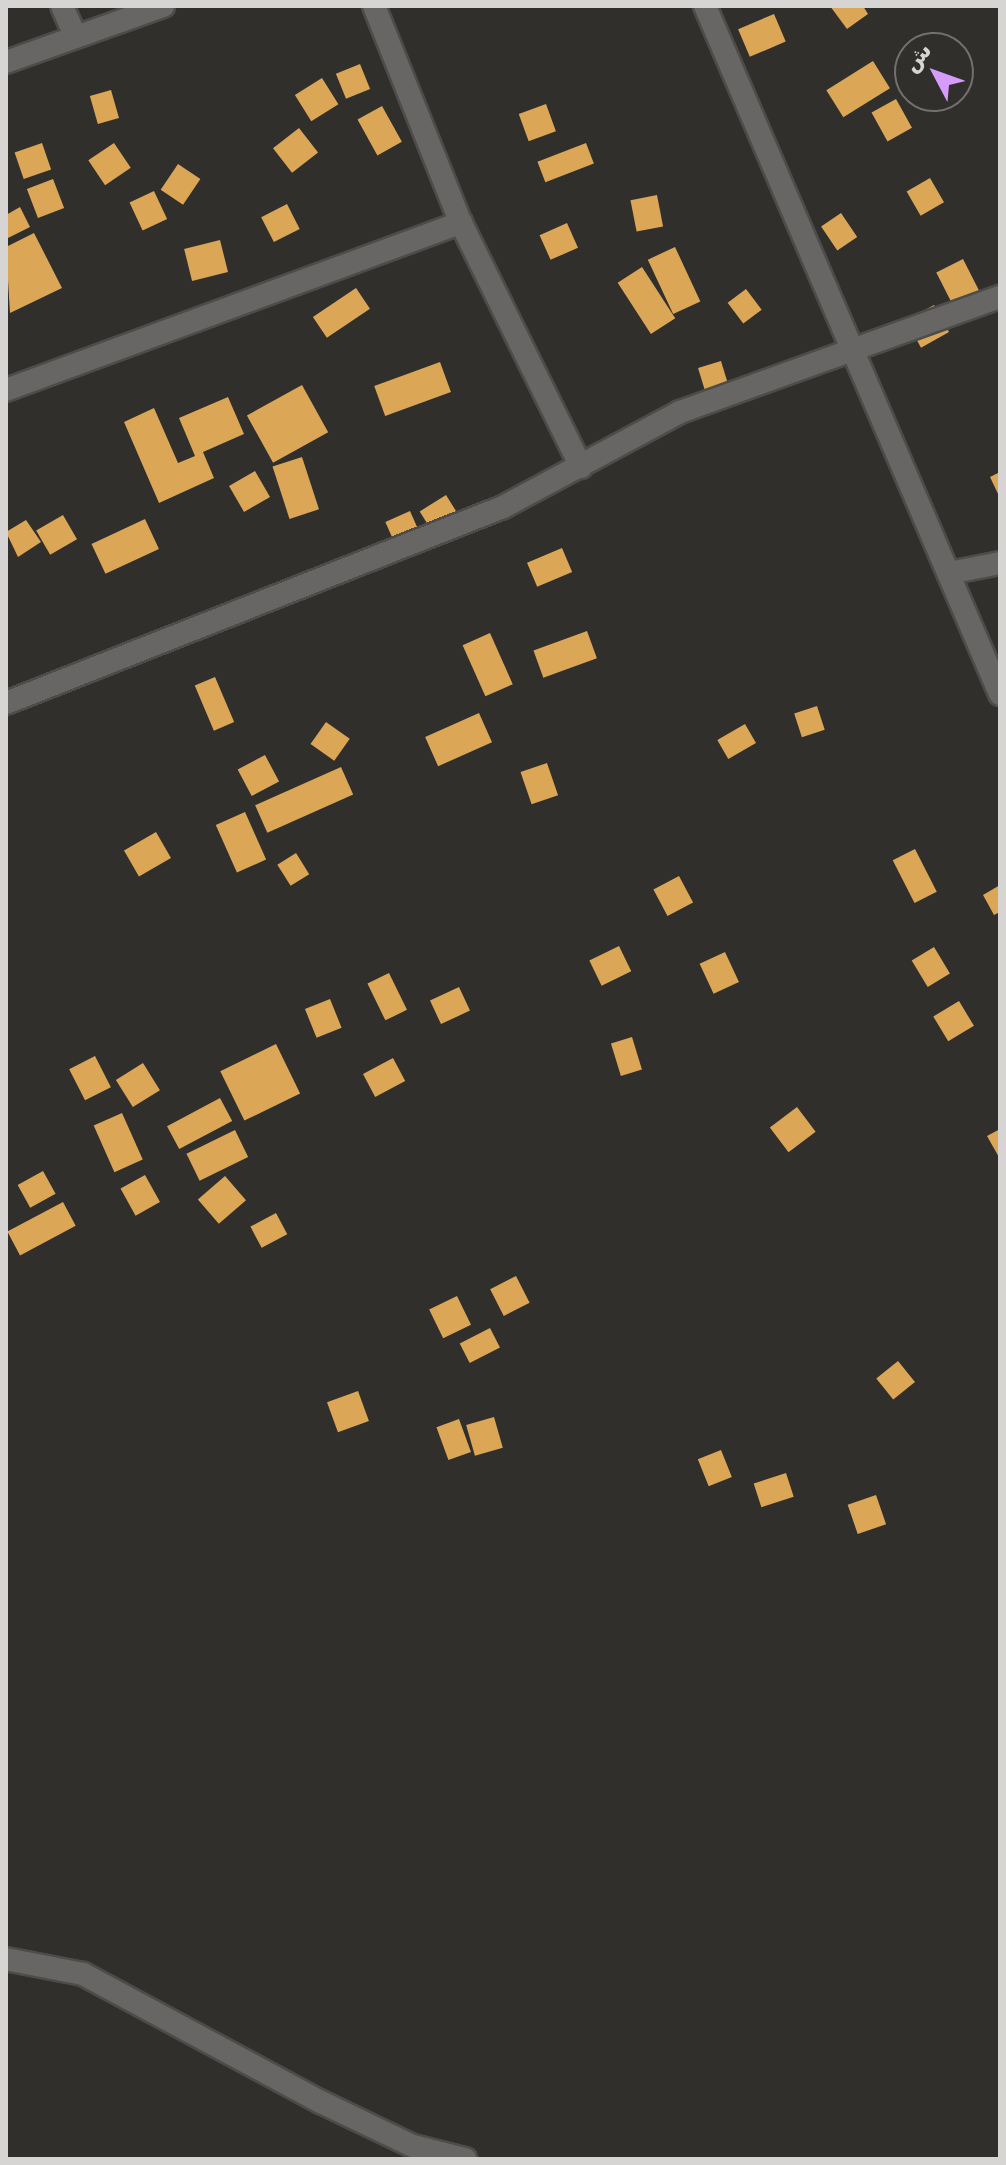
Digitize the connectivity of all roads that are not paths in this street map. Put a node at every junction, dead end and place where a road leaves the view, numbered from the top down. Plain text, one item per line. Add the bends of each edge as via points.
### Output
1 (62, 6) edge
2 (163, 6) edge
3 (374, 6) edge
4 (705, 6) edge
5 (74, 33) junction
6 (6, 62) edge
7 (461, 223) junction
8 (1000, 297) edge
9 (856, 351) junction
10 (6, 390) edge
11 (581, 467) junction
12 (1000, 563) edge
13 (949, 573) junction
14 (1000, 694) edge
15 (6, 703) edge
16 (6, 1959) edge
17 (465, 2159) edge

1 - 5 street
2 - 5 street
3 - 7 street
4 - 9 street
5 - 6 street
7 - 10 street
7 - 11 street
8 - 9 street
9 - 11 street via 680,412
9 - 13 street
11 - 15 street via 503,507
12 - 13 street
13 - 14 street
16 - 17 street via 83,1974 321,2102 413,2146

